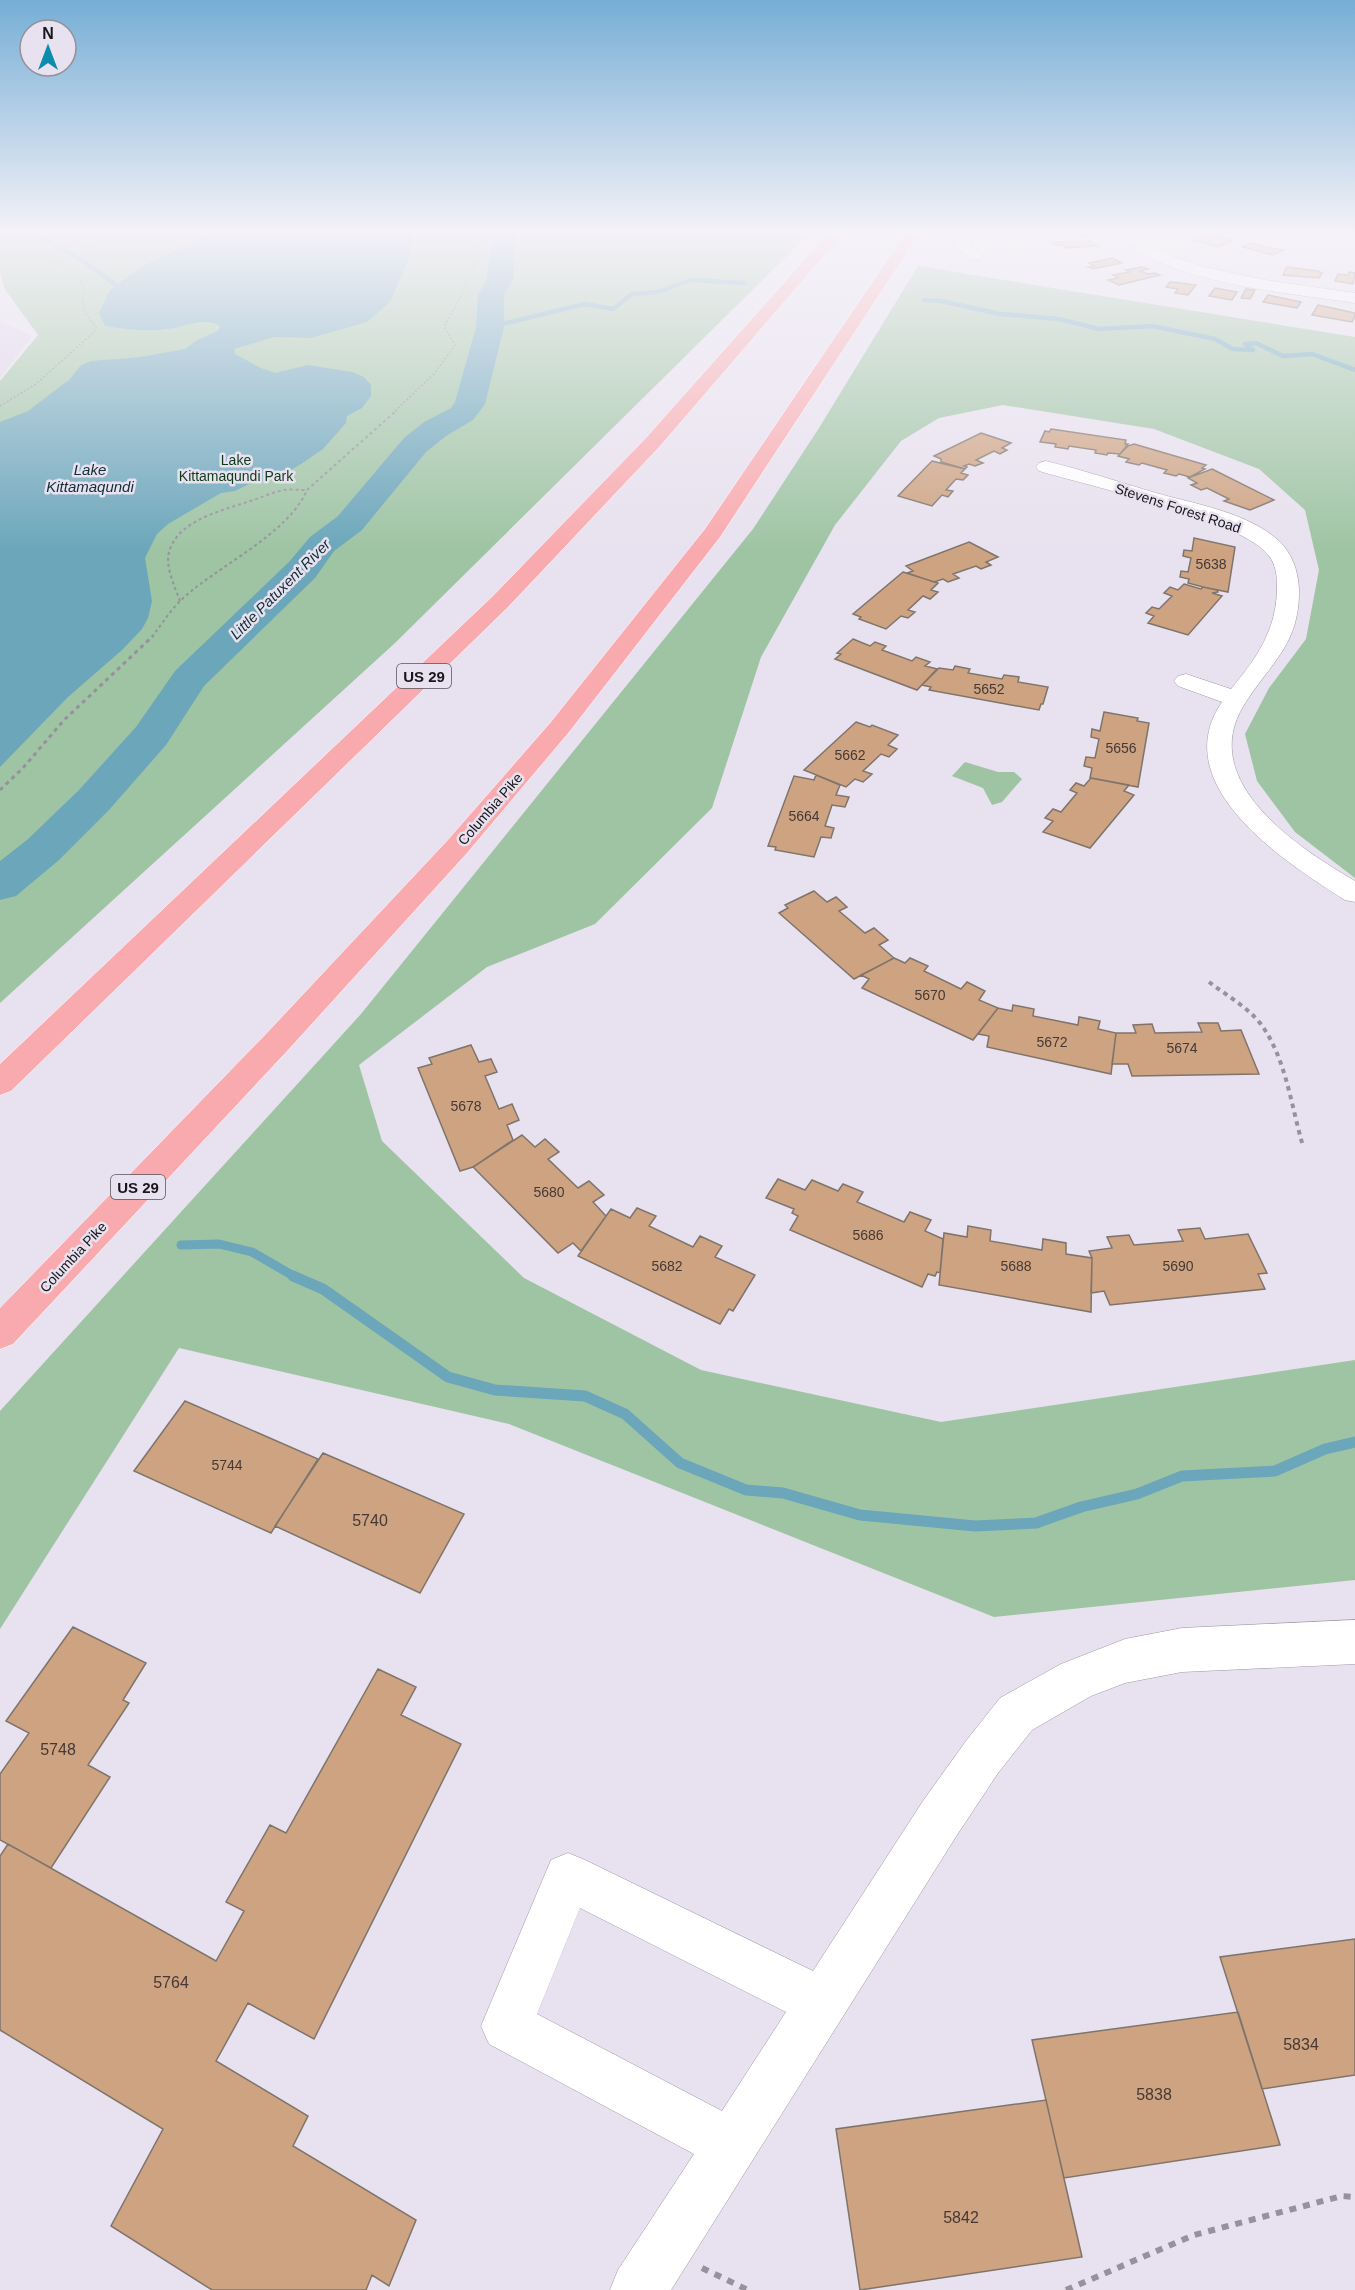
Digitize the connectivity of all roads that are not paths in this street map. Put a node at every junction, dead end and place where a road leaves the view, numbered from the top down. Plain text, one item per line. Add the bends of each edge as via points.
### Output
1 (744, 338) edge
2 (843, 338) edge
3 (1046, 467) dead end
4 (1186, 681) dead end
5 (1235, 698) junction
6 (1355, 893) edge
7 (0, 1083) edge
8 (0, 1333) edge
9 (1355, 1642) edge
10 (823, 2002) junction
11 (732, 2145) junction
12 (638, 2290) edge

1 - 7 highway, US 29 via 653,442 508,594
2 - 8 highway, Columbia Pike / US 29 via 713,533 560,728 434,872
3 - 5 street, Stevens Forest Road via 1224,519 1251,531 1277,550 1286,565 1289,585 1282,632 1272,653
4 - 5 street
5 - 6 street, Stevens Forest Road via 1221,728 1220,749 1224,769 1241,804 1287,848
9 - 10 street via 1182,1650 1125,1661 1077,1680 1016,1714 940,1818
10 - 11 street
10 - 11 street via 568,1877 507,2026
11 - 12 street

